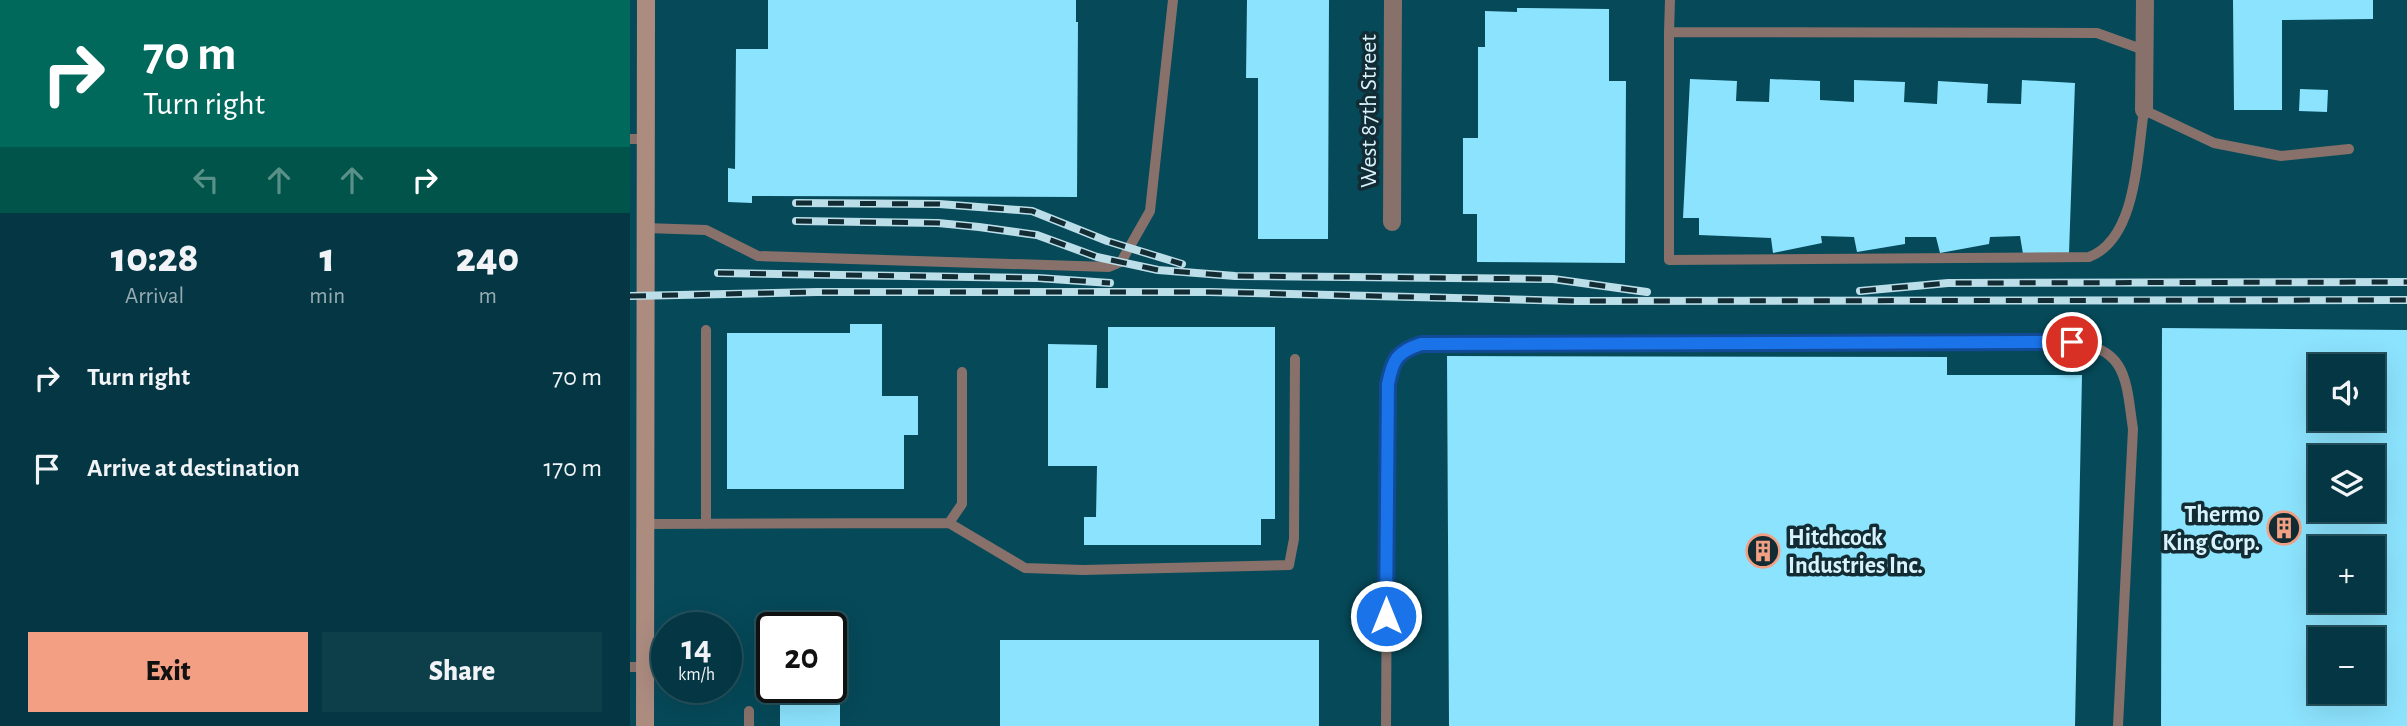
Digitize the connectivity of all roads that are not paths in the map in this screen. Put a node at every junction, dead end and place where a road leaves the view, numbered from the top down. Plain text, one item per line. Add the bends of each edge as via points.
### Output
1 (646, 0) edge
2 (1173, 0) edge
3 (1393, 0) edge
4 (1670, 0) edge
5 (2144, 0) edge
6 (1669, 32) junction
7 (2144, 50) junction
8 (2144, 110) junction
9 (638, 139) edge
10 (2349, 149) dead end
11 (1392, 222) dead end
12 (645, 228) junction
13 (706, 330) dead end
14 (1296, 359) dead end
15 (961, 372) dead end
16 (949, 523) junction
17 (645, 524) junction
18 (706, 524) junction
19 (638, 667) edge
20 (749, 711) dead end
21 (640, 717) edge
22 (749, 726) edge
23 (1386, 726) edge
24 (2118, 726) edge

1 - 9 street
2 - 12 lane via 1150,211 1121,262 1109,267 758,256 706,230
3 - 11 street, West 87th Street
4 - 6 lane
5 - 7 street
6 - 7 lane via 2097,33
6 - 8 lane via 1669,260 2089,257 2102,253 2116,237 2130,202
7 - 8 street
8 - 10 lane via 2214,143 2281,156
9 - 12 street
12 - 17 street
13 - 18 lane
14 - 16 lane via 1294,539 1289,565 1025,568
15 - 16 lane via 961,504
16 - 18 lane
17 - 18 lane
17 - 19 street
19 - 21 street
20 - 22 lane
23 - 24 lane via 1388,384 1392,364 1404,350 1421,344 2072,342 2091,344 2113,356 2127,383 2133,429

